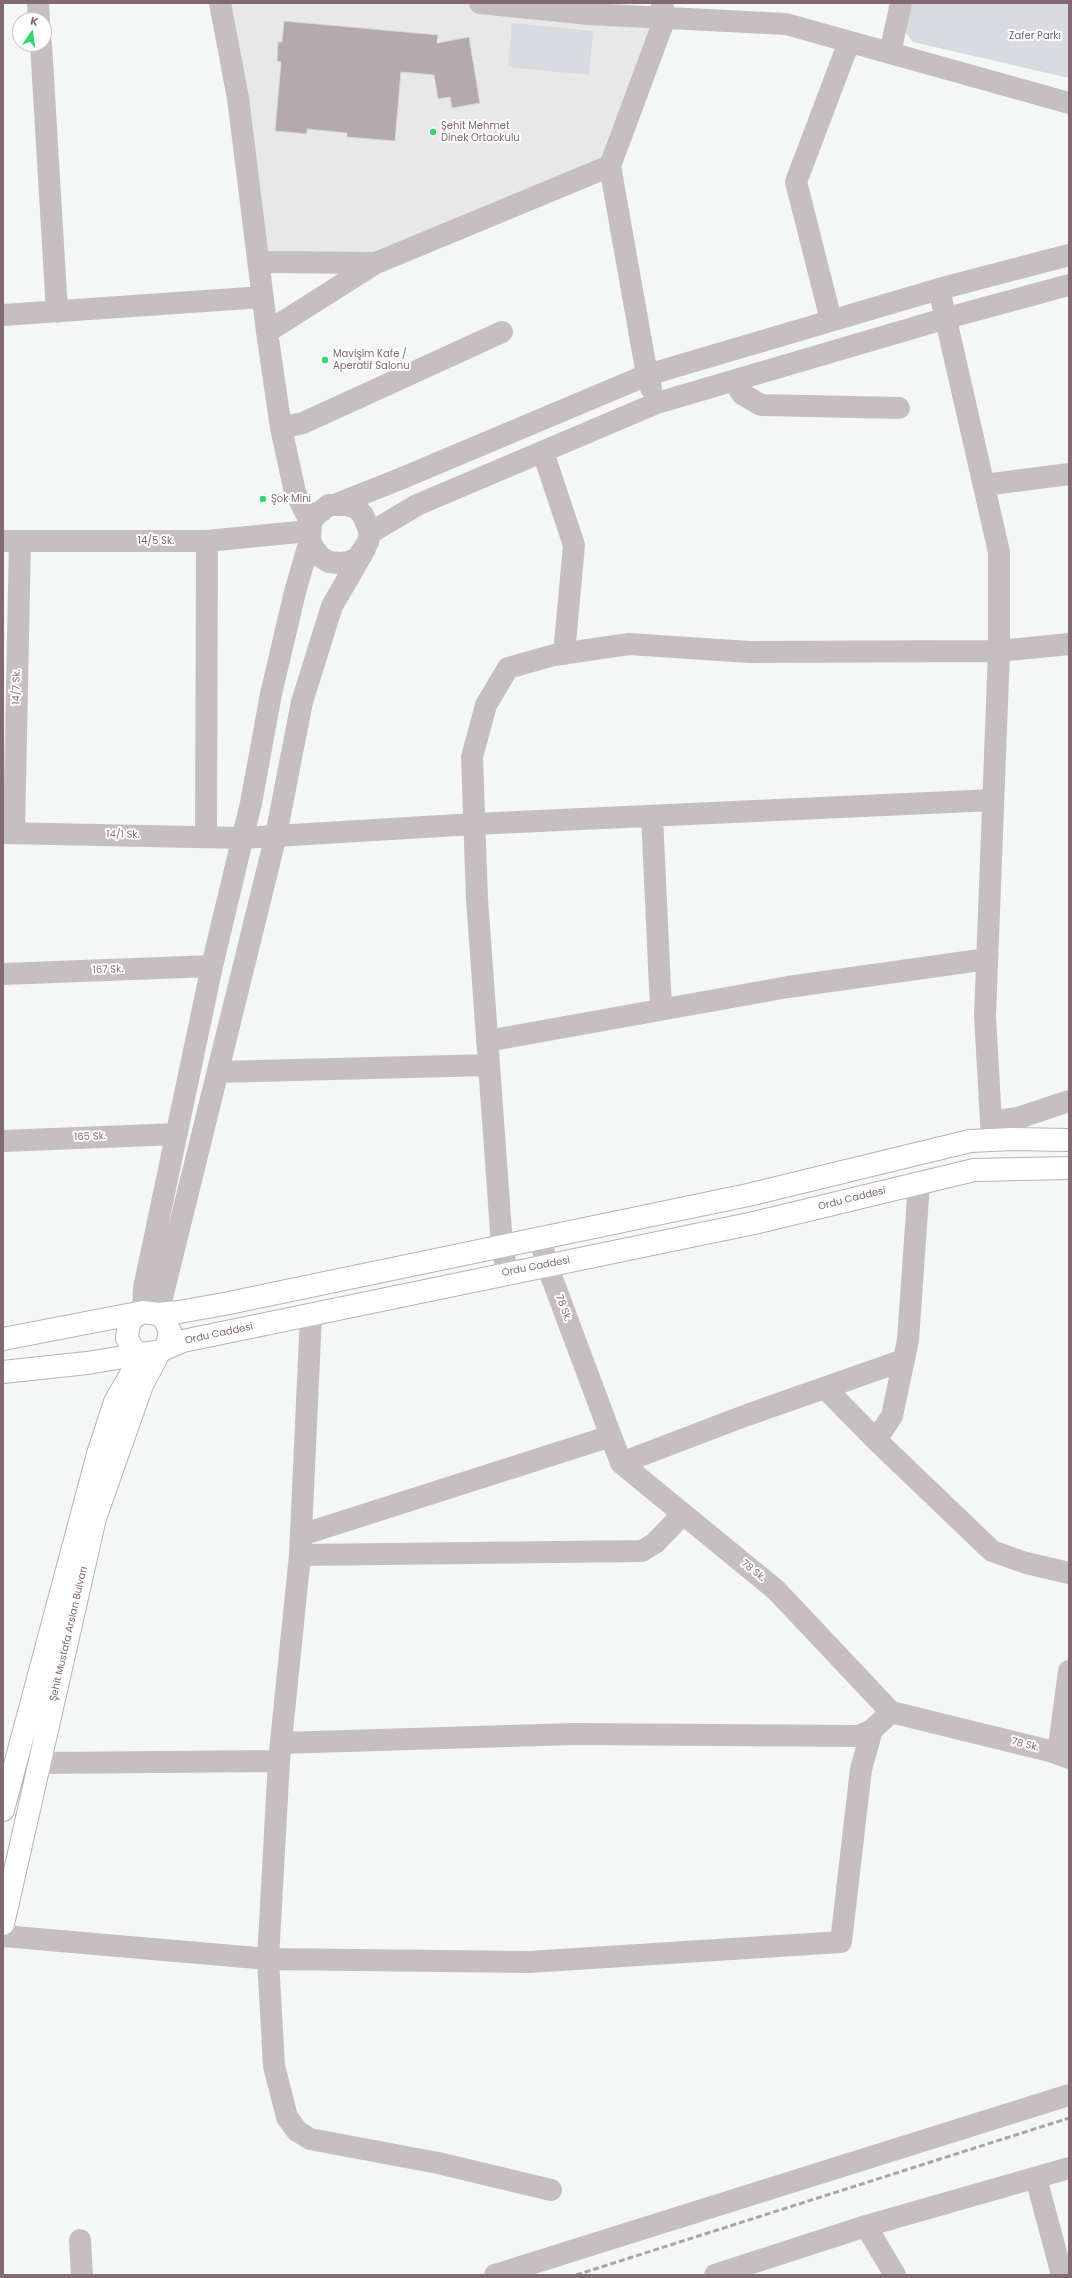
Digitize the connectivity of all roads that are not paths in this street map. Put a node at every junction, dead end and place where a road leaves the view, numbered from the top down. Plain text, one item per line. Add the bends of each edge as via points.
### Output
1 (220, 3) edge
2 (480, 3) edge
3 (901, 3) edge
4 (663, 10) edge
5 (849, 42) junction
6 (41, 52) edge
7 (890, 53) junction
8 (1069, 103) edge
9 (610, 166) junction
10 (1069, 255) edge
11 (259, 262) junction
12 (376, 263) junction
13 (1069, 286) edge
14 (939, 289) junction
15 (263, 297) junction
16 (57, 312) junction
17 (3, 316) edge
18 (947, 318) junction
19 (831, 320) junction
20 (267, 332) junction
21 (502, 332) dead end
22 (647, 375) junction
23 (734, 381) junction
24 (657, 404) junction
25 (899, 408) dead end
26 (282, 428) junction
27 (543, 452) junction
28 (1069, 474) edge
29 (984, 485) junction
30 (337, 504) junction
31 (310, 532) junction
32 (208, 540) junction
33 (11, 541) edge
34 (367, 541) junction
35 (1069, 644) edge
36 (999, 651) junction
37 (564, 654) junction
38 (993, 800) junction
39 (652, 816) junction
40 (474, 824) junction
41 (8, 833) edge
42 (276, 835) junction
43 (206, 837) junction
44 (242, 838) junction
45 (987, 959) junction
46 (212, 966) junction
47 (3, 974) edge
48 (661, 1010) junction
49 (487, 1041) junction
50 (489, 1065) junction
51 (218, 1072) junction
52 (1069, 1101) edge
53 (992, 1131) junction
54 (177, 1134) junction
55 (3, 1140) edge
56 (1069, 1140) edge
57 (1069, 1168) edge
58 (919, 1183) junction
59 (540, 1238) junction
60 (502, 1245) junction
61 (547, 1265) junction
62 (507, 1273) junction
63 (150, 1313) junction
64 (311, 1315) junction
65 (3, 1339) edge
66 (156, 1350) junction
67 (904, 1360) junction
68 (3, 1372) edge
69 (825, 1388) junction
70 (611, 1436) junction
71 (876, 1440) junction
72 (621, 1463) junction
73 (683, 1514) junction
74 (300, 1545) junction
75 (1069, 1573) edge
76 (1069, 1671) edge
77 (891, 1712) junction
78 (872, 1730) junction
79 (280, 1752) junction
80 (1063, 1756) edge
81 (40, 1763) junction
82 (3, 1810) edge
83 (3, 1924) edge
84 (3, 1936) edge
85 (268, 1959) junction
86 (1069, 2095) edge
87 (1069, 2168) edge
88 (1036, 2178) junction
89 (551, 2190) dead end
90 (866, 2226) junction
91 (80, 2240) dead end
92 (82, 2275) edge
93 (495, 2275) edge
94 (715, 2275) edge
95 (895, 2275) edge
96 (1062, 2275) edge

1 - 11 street via 238,98
2 - 4 street via 589,14
3 - 7 street
4 - 5 street via 786,24
4 - 9 street
5 - 7 street
5 - 19 street via 796,182
6 - 16 street
7 - 8 street
9 - 12 street
9 - 22 street
10 - 14 street
11 - 12 street
11 - 15 street
12 - 20 street
13 - 18 street
14 - 18 street
14 - 19 street
15 - 16 street
15 - 20 street
16 - 17 street
18 - 23 street
18 - 29 street
19 - 22 street
20 - 26 street
21 - 26 street via 303,423
22 - 24 street
22 - 30 street
23 - 24 street
23 - 25 street via 742,394 761,405
24 - 27 street
26 - 31 street via 295,492
27 - 34 street via 417,505
27 - 37 street via 574,545
28 - 29 street
29 - 36 street via 999,552
30 - 31 street via 321,510
30 - 34 street via 356,508 363,515
31 - 32 street, 14/5 Sk.
31 - 34 street via 314,549 321,557 340,564 358,557
31 - 44 street via 271,694
32 - 33 street, 14/5 Sk.
32 - 43 street
33 - 41 street, 14/7 Sk.
34 - 42 street via 332,606 307,687
35 - 36 street
36 - 37 street via 749,652 629,644
36 - 38 street
37 - 40 street via 508,668 486,705 472,757
38 - 39 street, 14/1 Sk.
38 - 45 street
39 - 40 street, 14/1 Sk.
39 - 48 street
40 - 42 street, 14/1 Sk.
40 - 49 street
41 - 43 street, 14/1 Sk.
42 - 44 street, 14/1 Sk.
42 - 51 street
43 - 44 street, 14/1 Sk.
44 - 46 street
45 - 48 street via 788,987
45 - 53 street via 985,1016
46 - 47 street, 167 Sk.
46 - 54 street
48 - 49 street
49 - 50 street
50 - 51 street
50 - 60 street
51 - 63 street
52 - 53 street via 1018,1118
53 - 56 main road
53 - 59 main road via 970,1141 748,1195
54 - 55 street, 165 Sk.
54 - 63 street via 144,1288
57 - 58 main road, Ordu Caddesi via 974,1170
58 - 61 main road, Ordu Caddesi via 754,1223
58 - 67 street via 908,1340
59 - 60 main road
59 - 61 street, 78 Sk.
60 - 62 street
60 - 63 main road via 224,1304 179,1312
61 - 62 main road, Ordu Caddesi
61 - 70 street, 78 Sk.
62 - 64 main road, Ordu Caddesi
63 - 65 main road
63 - 66 main road via 164,1318 170,1331
63 - 66 main road via 134,1317 127,1330 127,1338 132,1348
64 - 66 main road, Ordu Caddesi via 183,1341
64 - 74 street
66 - 68 main road, Ordu Caddesi
66 - 81 main road, Şehit Mustafa Arslan Bulvarı via 95,1518
66 - 82 main road, Şehit Mustafa Arslan Bulvarı via 116,1402 98,1454
67 - 69 street
67 - 71 street via 892,1416
69 - 71 street
69 - 72 street
70 - 72 street, 78 Sk.
70 - 74 street
71 - 75 street via 992,1551 1026,1563
72 - 73 street, 78 Sk.
73 - 74 street via 655,1543 642,1551
73 - 77 street, 78 Sk. via 776,1590
74 - 79 street
76 - 80 street
77 - 78 street
77 - 80 street, 78 Sk.
78 - 79 street via 858,1736 574,1734
78 - 85 street via 861,1769 841,1942 529,1962
79 - 81 street
79 - 85 street
81 - 83 main road, Şehit Mustafa Arslan Bulvarı
84 - 85 street
85 - 89 street via 274,2066 288,2118 297,2131 310,2139 438,2163
86 - 93 street
87 - 88 street
88 - 90 street
88 - 96 street
90 - 94 street
90 - 95 street
91 - 92 street

